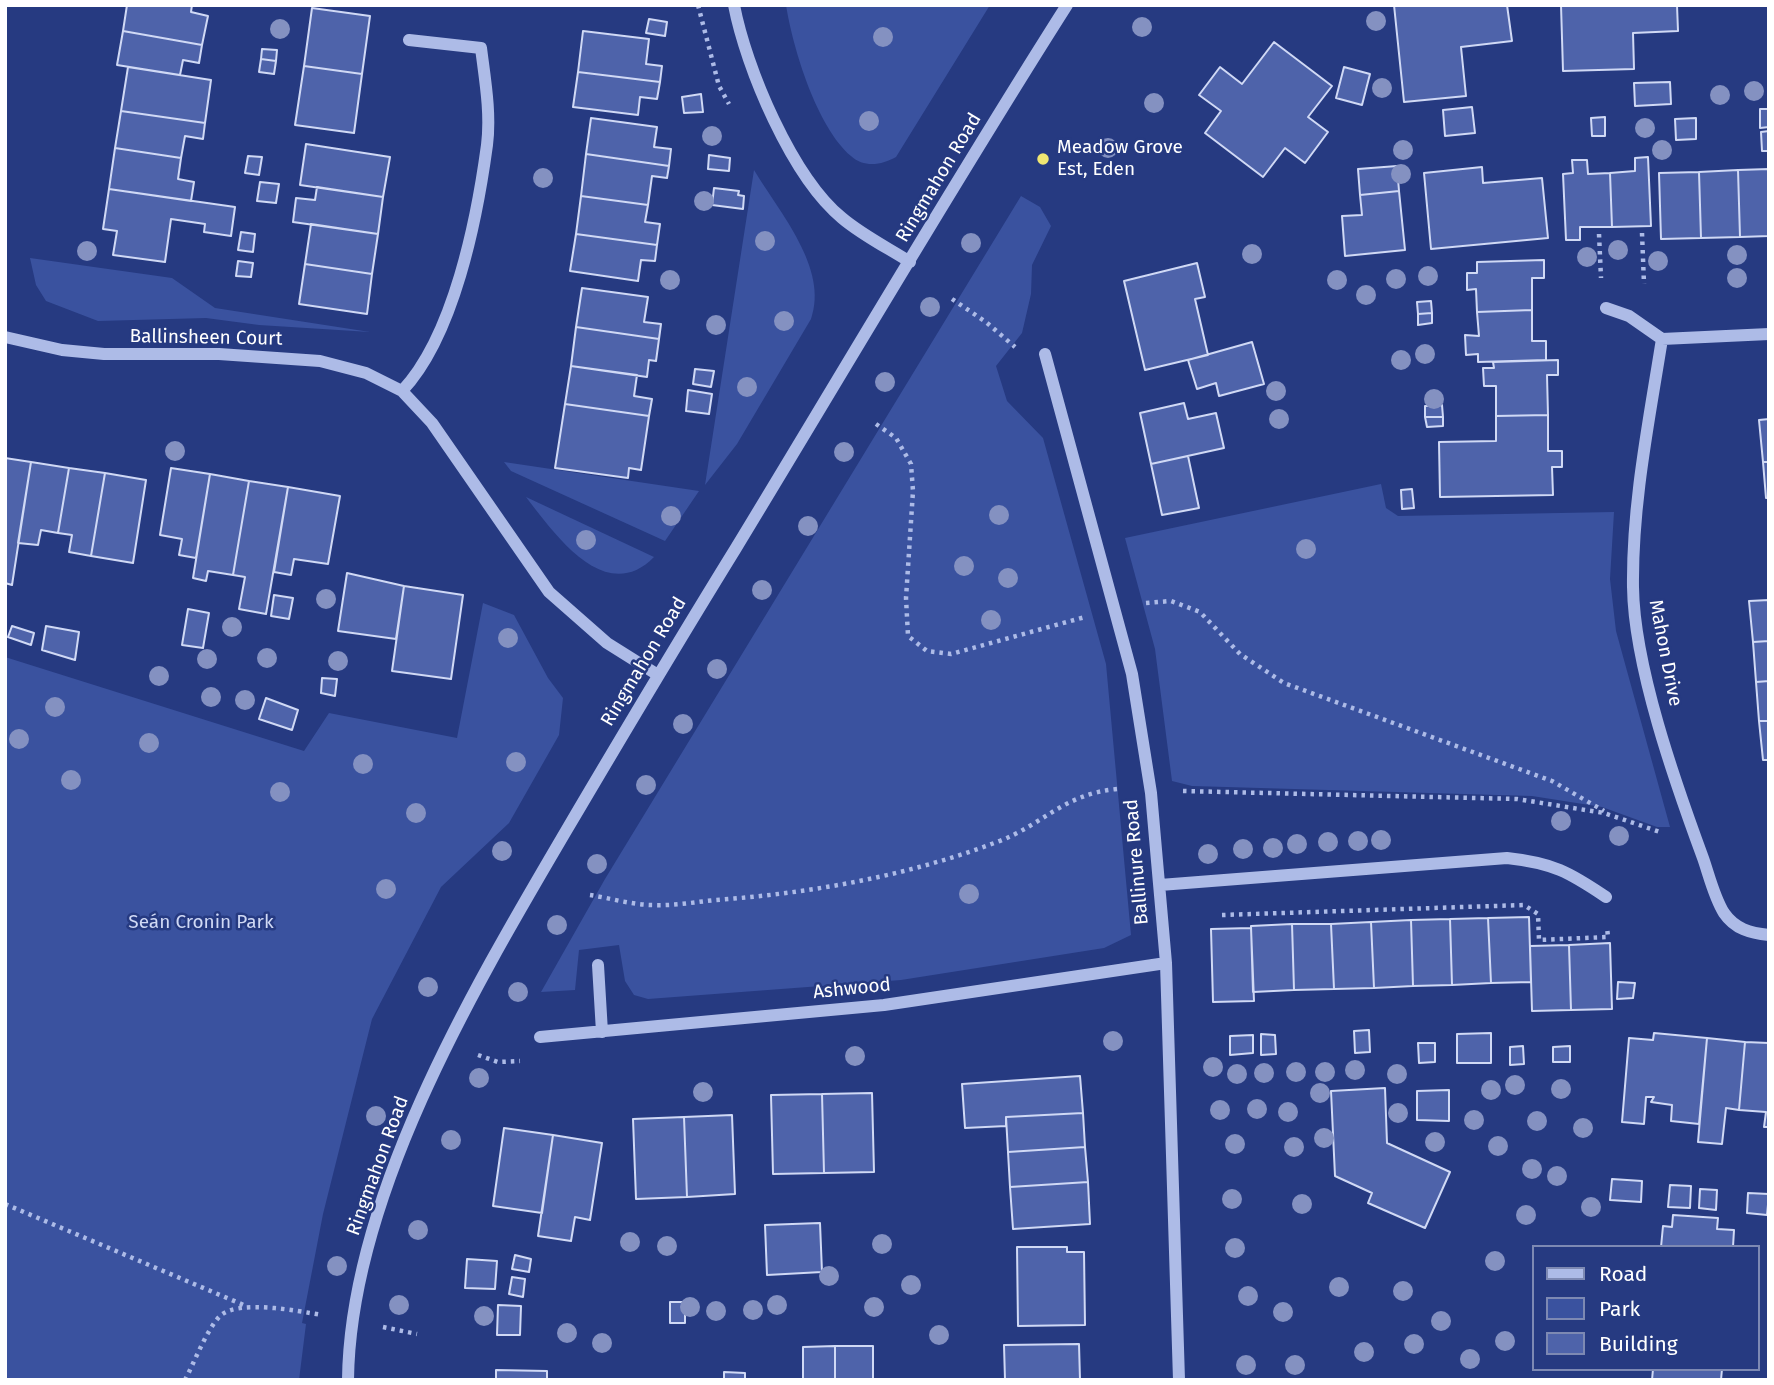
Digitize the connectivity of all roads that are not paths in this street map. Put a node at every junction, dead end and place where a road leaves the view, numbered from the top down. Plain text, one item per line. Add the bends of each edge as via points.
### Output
1 (734, 5) edge
2 (1067, 5) edge
3 (409, 40) dead end
4 (910, 262) junction
5 (1605, 308) dead end
6 (1769, 334) edge
7 (5, 337) edge
8 (1662, 339) junction
9 (1045, 354) road end
10 (402, 391) junction
11 (658, 675) junction
12 (1160, 885) junction
13 (1606, 897) road end
14 (1769, 936) edge
15 (1166, 963) junction
16 (598, 965) dead end
17 (602, 1032) junction
18 (540, 1037) dead end
19 (348, 1380) edge
20 (1179, 1380) edge

1 - 4 street via 767,106 800,166 841,218
2 - 4 street, Ringmahon Road
3 - 10 street via 481,48 488,96 487,144 473,222 445,317 428,356
4 - 11 street, Ringmahon Road
5 - 8 street via 1629,316
6 - 8 street
7 - 10 street, Ballinsheen Court via 104,354 219,354 320,361 366,373
8 - 14 street, Mahon Drive via 1634,548 1636,629 1655,710 1723,911 1736,927
9 - 12 street, Ballinure Road via 1132,674
10 - 11 street, Ballinsheen Court via 432,423 549,592 607,643
11 - 19 street, Ringmahon Road via 447,1044 393,1170 365,1263 352,1321
12 - 13 street via 1507,858 1568,871
12 - 15 street, Ballinure Road
15 - 17 street, Ashwood via 884,1005
15 - 20 street, Ballinure Road
16 - 17 street
17 - 18 street, Ashwood

